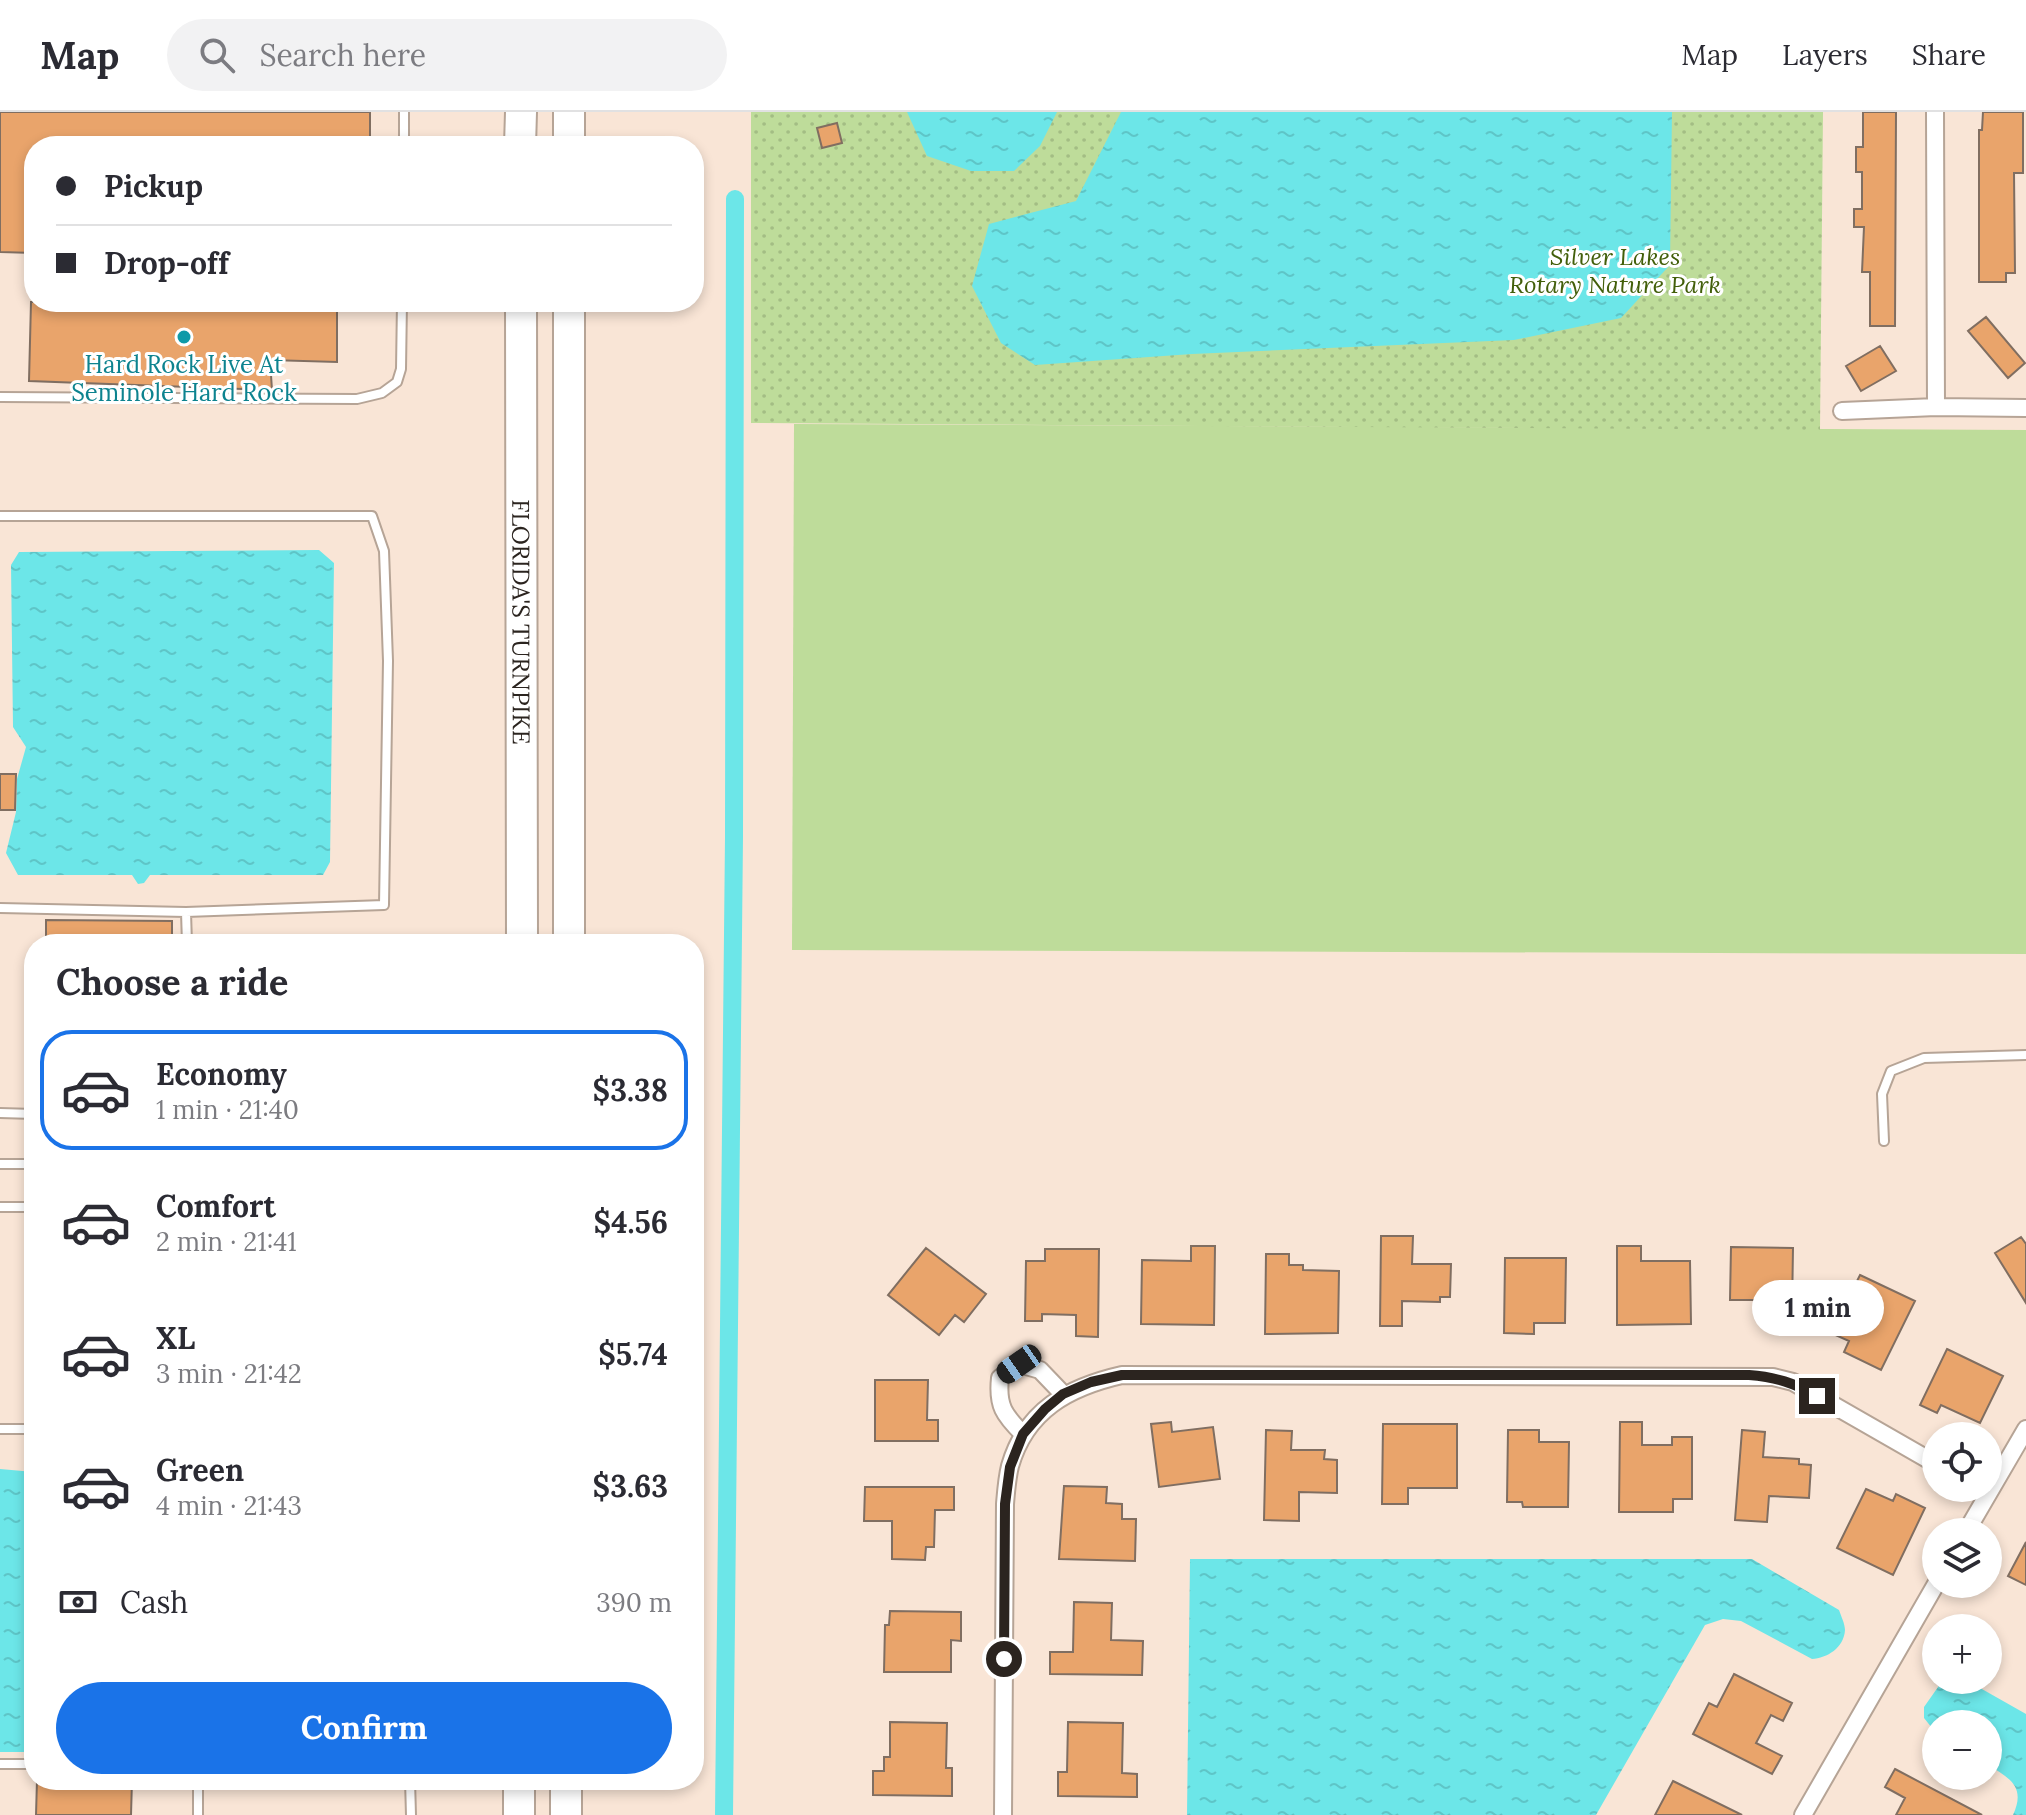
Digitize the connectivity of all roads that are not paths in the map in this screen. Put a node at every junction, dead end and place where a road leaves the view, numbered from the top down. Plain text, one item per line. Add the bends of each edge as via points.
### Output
1 (404, 112) edge
2 (521, 112) edge
3 (569, 112) edge
4 (1935, 112) edge
5 (404, 136) edge
6 (520, 136) edge
7 (568, 136) edge
8 (402, 312) edge
9 (521, 312) edge
10 (569, 312) edge
11 (0, 397) edge
12 (1936, 407) junction
13 (2026, 408) edge
14 (1842, 411) dead end
15 (0, 516) edge
16 (0, 908) edge
17 (186, 912) junction
18 (187, 934) edge
19 (522, 934) edge
20 (569, 934) edge
21 (2026, 1055) edge
22 (0, 1113) edge
23 (24, 1114) edge
24 (1884, 1141) dead end
25 (0, 1164) edge
26 (24, 1164) edge
27 (0, 1207) edge
28 (24, 1207) edge
29 (1063, 1394) junction
30 (0, 1429) edge
31 (24, 1429) edge
32 (2026, 1429) edge
33 (1023, 1434) junction
34 (1922, 1456) edge
35 (2002, 1464) edge
36 (1928, 1598) edge
37 (0, 1764) edge
38 (24, 1764) edge
39 (198, 1790) edge
40 (410, 1790) edge
41 (519, 1790) edge
42 (566, 1790) edge
43 (198, 1815) edge
44 (411, 1815) edge
45 (519, 1815) edge
46 (566, 1815) edge
47 (1003, 1815) edge
48 (1803, 1815) edge

1 - 5 lane
2 - 6 highway
3 - 7 highway
4 - 12 street
8 - 11 lane via 397,382 382,393 357,399
9 - 19 highway, FLORIDA'S TURNPIKE
10 - 20 highway, FLORIDA'S TURNPIKE
12 - 13 street
12 - 14 street
15 - 17 lane via 372,516 384,551 388,661 384,905
16 - 17 lane
17 - 18 lane
21 - 24 lane via 1924,1058 1891,1071 1882,1094
22 - 23 lane
25 - 26 lane
27 - 28 lane
29 - 33 street
29 - 33 street via 1040,1370 1019,1364 1000,1378 998,1396 1006,1416
29 - 34 street via 1122,1375 1761,1376 1793,1382
30 - 31 lane
32 - 35 street
33 - 47 street via 1010,1467 1005,1504
36 - 48 street
37 - 38 lane
39 - 43 lane
40 - 44 lane
41 - 45 highway
42 - 46 highway

